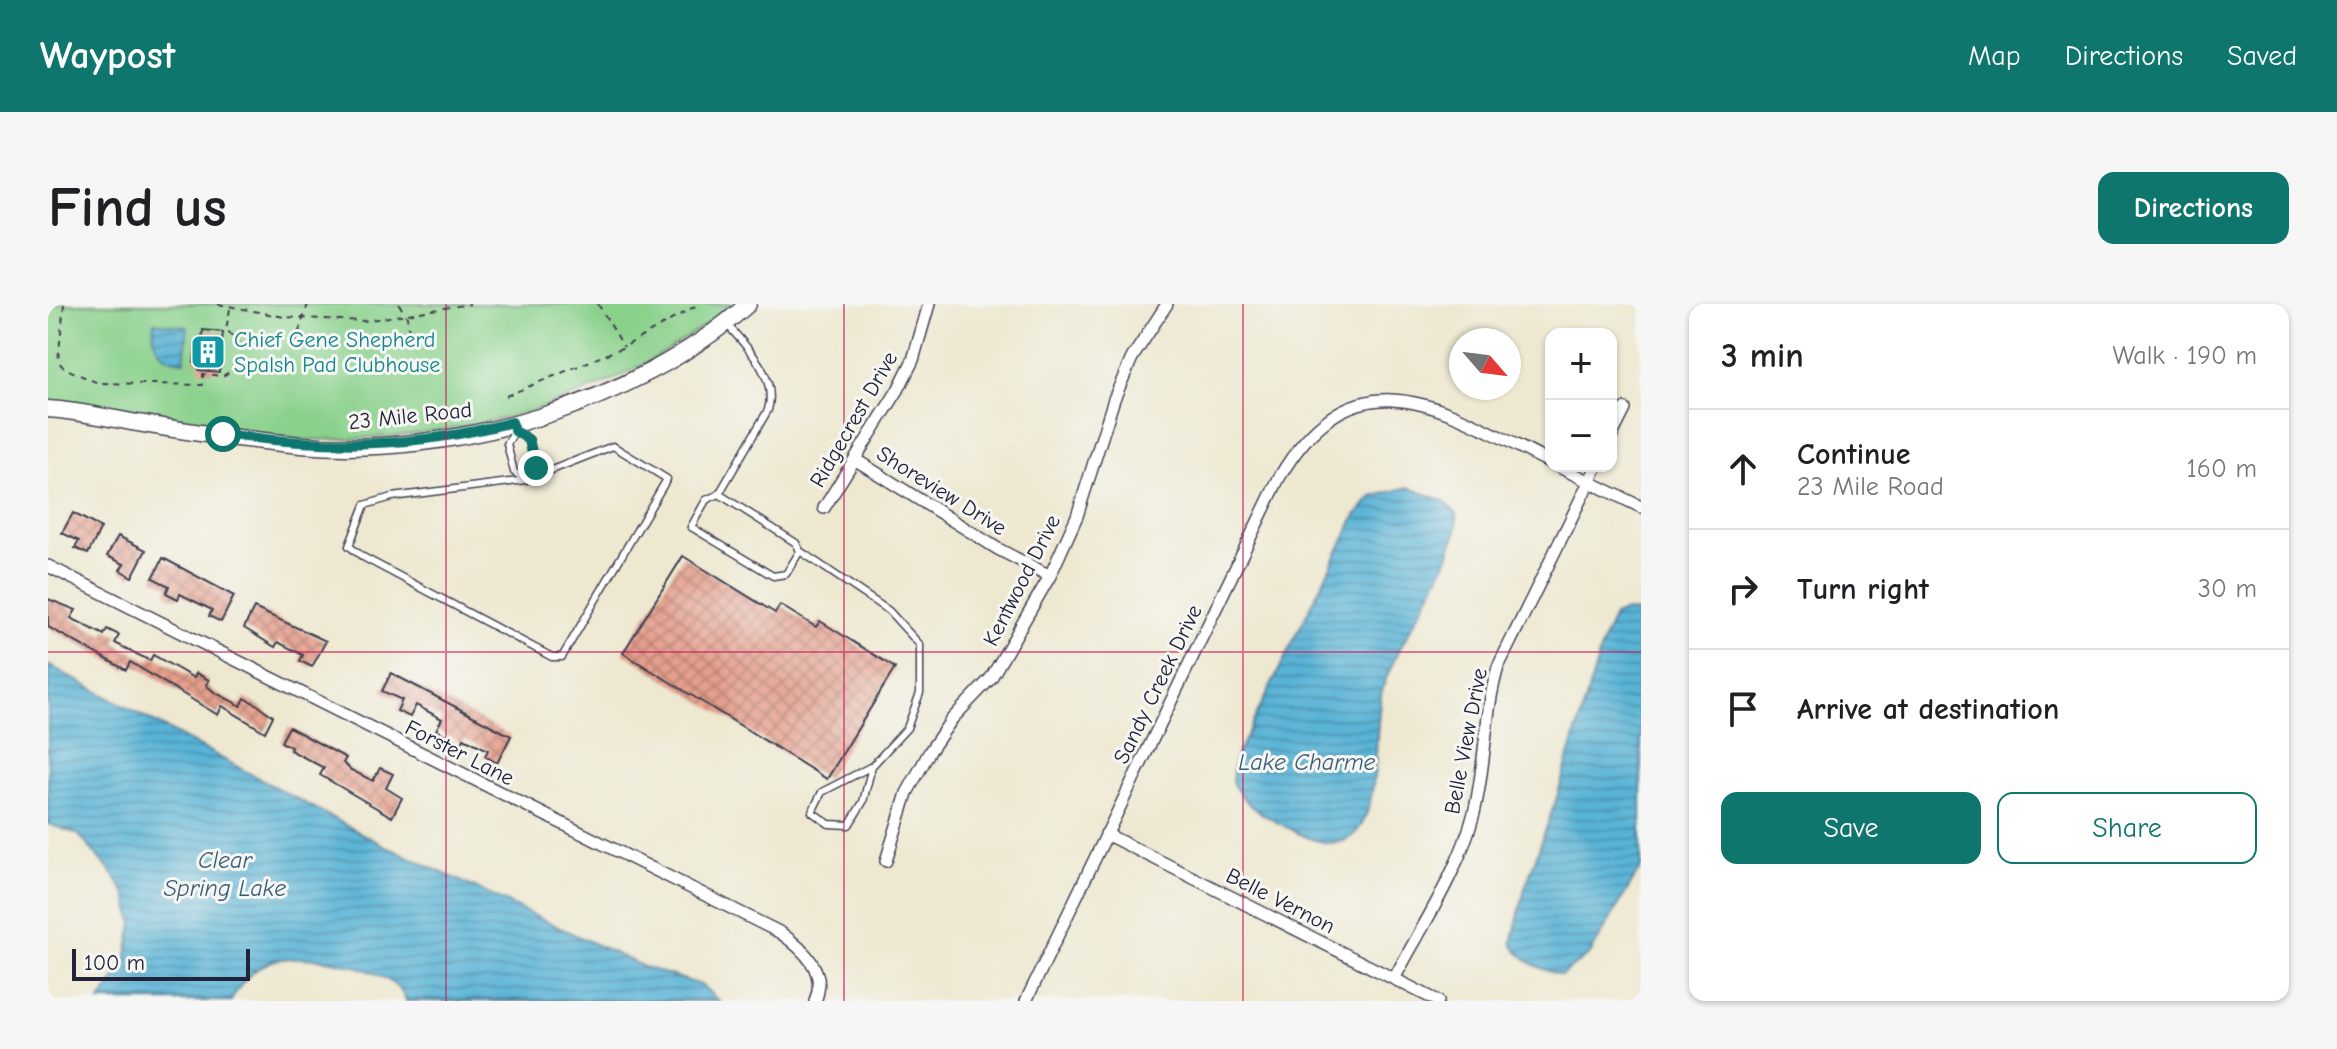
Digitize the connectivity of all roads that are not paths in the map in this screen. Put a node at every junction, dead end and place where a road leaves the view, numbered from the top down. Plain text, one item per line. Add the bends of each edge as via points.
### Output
1 (748, 304) edge
2 (929, 304) edge
3 (1167, 304) edge
4 (725, 322) junction
5 (48, 409) edge
6 (1625, 409) dead end
7 (1617, 425) edge
8 (514, 427) junction
9 (856, 460) junction
10 (1545, 460) edge
11 (1569, 472) edge
12 (1594, 472) edge
13 (526, 480) junction
14 (1589, 482) junction
15 (719, 494) junction
16 (1641, 507) edge
17 (824, 508) dead end
18 (800, 551) junction
19 (48, 566) edge
20 (1050, 576) junction
21 (872, 766) junction
22 (1106, 834) junction
23 (886, 861) dead end
24 (1394, 979) junction
25 (815, 1001) edge
26 (1026, 1001) edge
27 (1438, 1001) edge

1 - 4 main road, 23 Mile Road
2 - 9 street, Ridgecrest Drive via 913,360
3 - 20 street, Kentwood Drive via 1132,358 1114,399 1077,516
4 - 8 main road, 23 Mile Road via 671,360
4 - 15 lane via 767,375 772,397
5 - 8 main road, 23 Mile Road via 302,445 402,443
6 - 7 street
8 - 13 lane via 507,444 514,472
8 - 13 lane via 529,440 536,468
9 - 17 street, Ridgecrest Drive
9 - 20 street, Shoreview Drive
10 - 22 street, Sandy Creek Drive via 1408,399 1352,407 1317,428 1290,459
11 - 14 street
12 - 14 street, Belle View Drive
13 - 13 lane via 613,446 667,479 562,657 552,657 349,546 365,505
14 - 16 street
14 - 24 street, Belle View Drive via 1498,667 1488,704 1476,804 1464,843
15 - 18 lane via 790,538
15 - 18 lane via 706,500 691,527 773,576 786,574
18 - 21 lane via 889,611 920,645 920,693 907,728
19 - 25 street, Forster Lane via 781,933 805,950 817,973
20 - 23 street, Kentwood Drive via 991,678 930,751 907,793
21 - 21 lane via 822,792 812,812 829,824 849,825 863,802
22 - 24 street, Belle Vernon
22 - 26 street, Sandy Creek Drive
24 - 27 street, Belle Vernon

